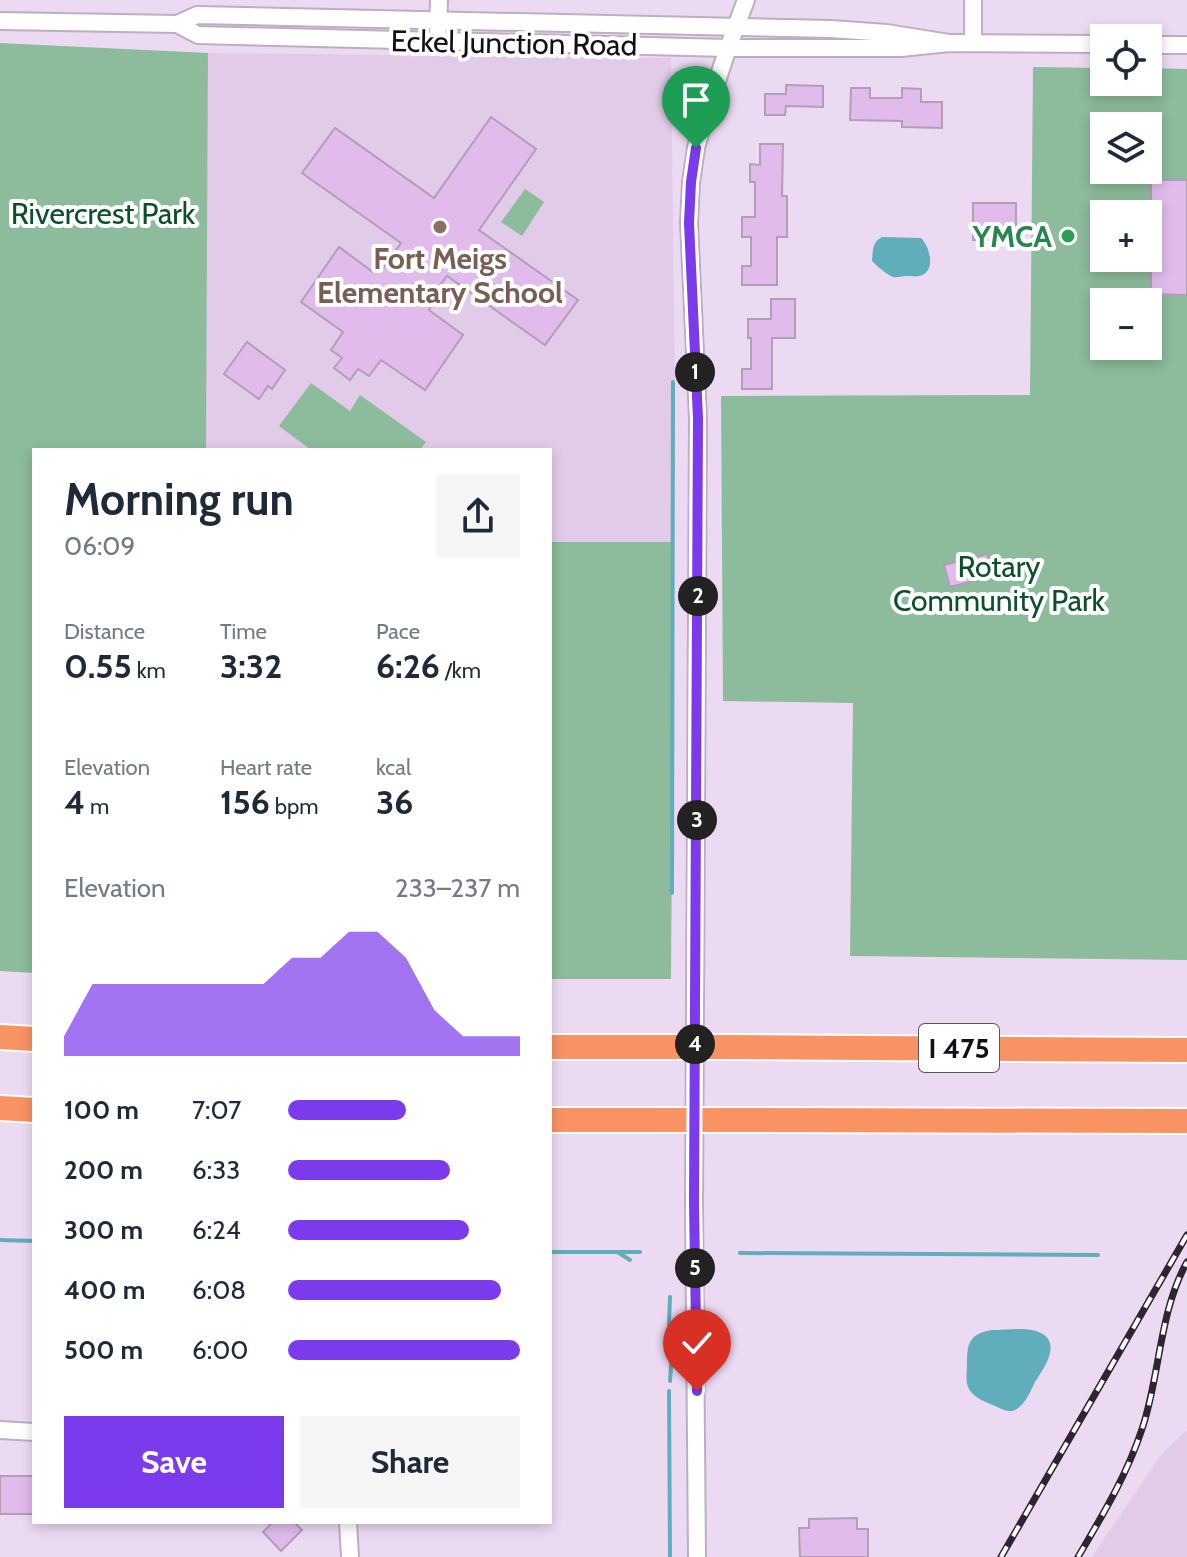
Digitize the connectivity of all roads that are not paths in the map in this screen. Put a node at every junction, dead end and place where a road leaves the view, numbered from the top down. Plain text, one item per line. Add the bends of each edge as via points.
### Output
1 (439, 0) edge
2 (746, 0) edge
3 (973, 0) edge
4 (438, 20) junction
5 (0, 21) edge
6 (177, 24) junction
7 (736, 26) junction
8 (438, 40) junction
9 (949, 43) junction
10 (973, 43) junction
11 (1090, 44) edge
12 (1162, 45) edge
13 (1187, 45) edge
14 (728, 48) junction
15 (0, 1037) edge
16 (32, 1039) edge
17 (552, 1047) edge
18 (1187, 1050) edge
19 (0, 1108) edge
20 (32, 1110) edge
21 (552, 1120) edge
22 (1187, 1121) edge
23 (0, 1430) edge
24 (32, 1432) edge
25 (348, 1524) edge
26 (350, 1557) edge
27 (697, 1557) edge

1 - 4 street
2 - 7 street
3 - 10 street
4 - 6 street, Eckel Junction Road via 197,15
4 - 7 street, Eckel Junction Road
4 - 8 street
5 - 6 street, Eckel Junction Road
6 - 8 street, Eckel Junction Road via 198,35
7 - 9 street, Eckel Junction Road via 887,33
7 - 14 street
8 - 14 street, Eckel Junction Road
9 - 10 street, Eckel Junction Road
9 - 14 street, Eckel Junction Road
10 - 11 street, Eckel Junction Road
12 - 13 street
14 - 27 street via 696,148 689,223 698,418
15 - 16 highway
17 - 18 highway, I 475, bridge
19 - 20 highway
21 - 22 highway, bridge
23 - 24 street
25 - 26 street

